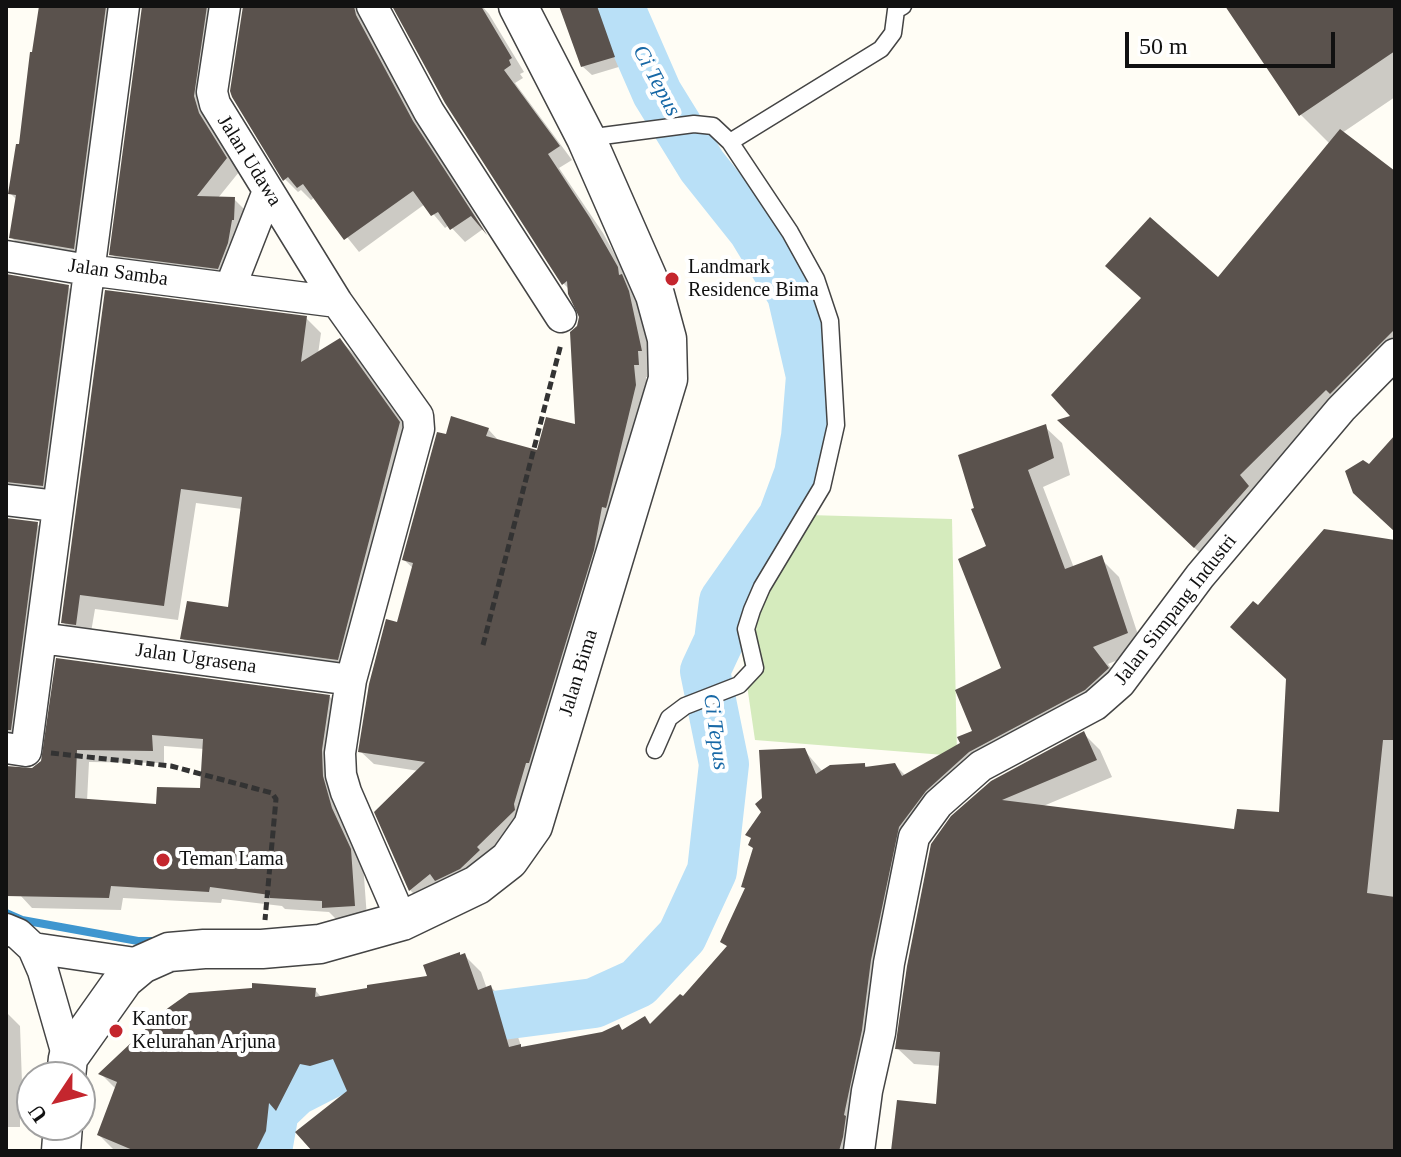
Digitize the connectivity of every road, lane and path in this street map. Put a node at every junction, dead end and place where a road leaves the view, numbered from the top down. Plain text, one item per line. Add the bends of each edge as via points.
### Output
1 (124, 6) edge
2 (225, 6) edge
3 (372, 6) edge
4 (518, 6) edge
5 (898, 7) edge
6 (586, 138) junction
7 (730, 142) junction
8 (268, 191) junction
9 (6, 256) edge
10 (88, 270) junction
11 (230, 288) junction
12 (337, 302) junction
13 (561, 317) joint
14 (1395, 354) edge
15 (6, 500) edge
16 (56, 506) junction
17 (41, 638) junction
18 (483, 645) dead end
19 (351, 680) junction
20 (16, 749) edge
21 (655, 750) dead end
22 (402, 921) junction
23 (6, 929) edge
24 (33, 948) junction
25 (262, 949) junction
26 (142, 964) junction
27 (65, 1061) edge
28 (71, 1061) edge
29 (859, 1151) edge

1 - 10 street
2 - 8 street, Jalan Udawa via 212,92
3 - 13 street via 429,112
4 - 6 street, Jalan Bima
5 - 7 lane via 893,33 881,49
6 - 7 lane via 694,124 713,126
6 - 22 street, Jalan Bima via 655,295 667,339 668,379 533,826 509,860 477,885
7 - 21 lane via 816,279 830,321 836,425 822,487 752,610 746,629 755,668 739,685 685,706 669,718
8 - 11 street
8 - 12 street, Jalan Udawa
9 - 10 street, Jalan Samba
10 - 11 street, Jalan Samba
10 - 16 street
11 - 12 street, Jalan Samba
12 - 19 street, Jalan Udawa via 418,416 419,429
13 - 18 path via 563,340
14 - 29 street, Jalan Simpang Industri via 1341,409 1200,576 1120,683 1095,705 981,766 938,804 914,837
15 - 16 street
16 - 17 street
17 - 19 street, Jalan Ugrasena
17 - 20 street
19 - 22 street, Jalan Udawa via 341,775
20 - 25 path via 171,766 272,793 276,799
22 - 25 street, Jalan Bima via 320,944
23 - 24 street
24 - 26 street
24 - 27 street, Jalan Bima
25 - 26 street, Jalan Bima via 169,952
26 - 28 street, Jalan Bima via 124,979

